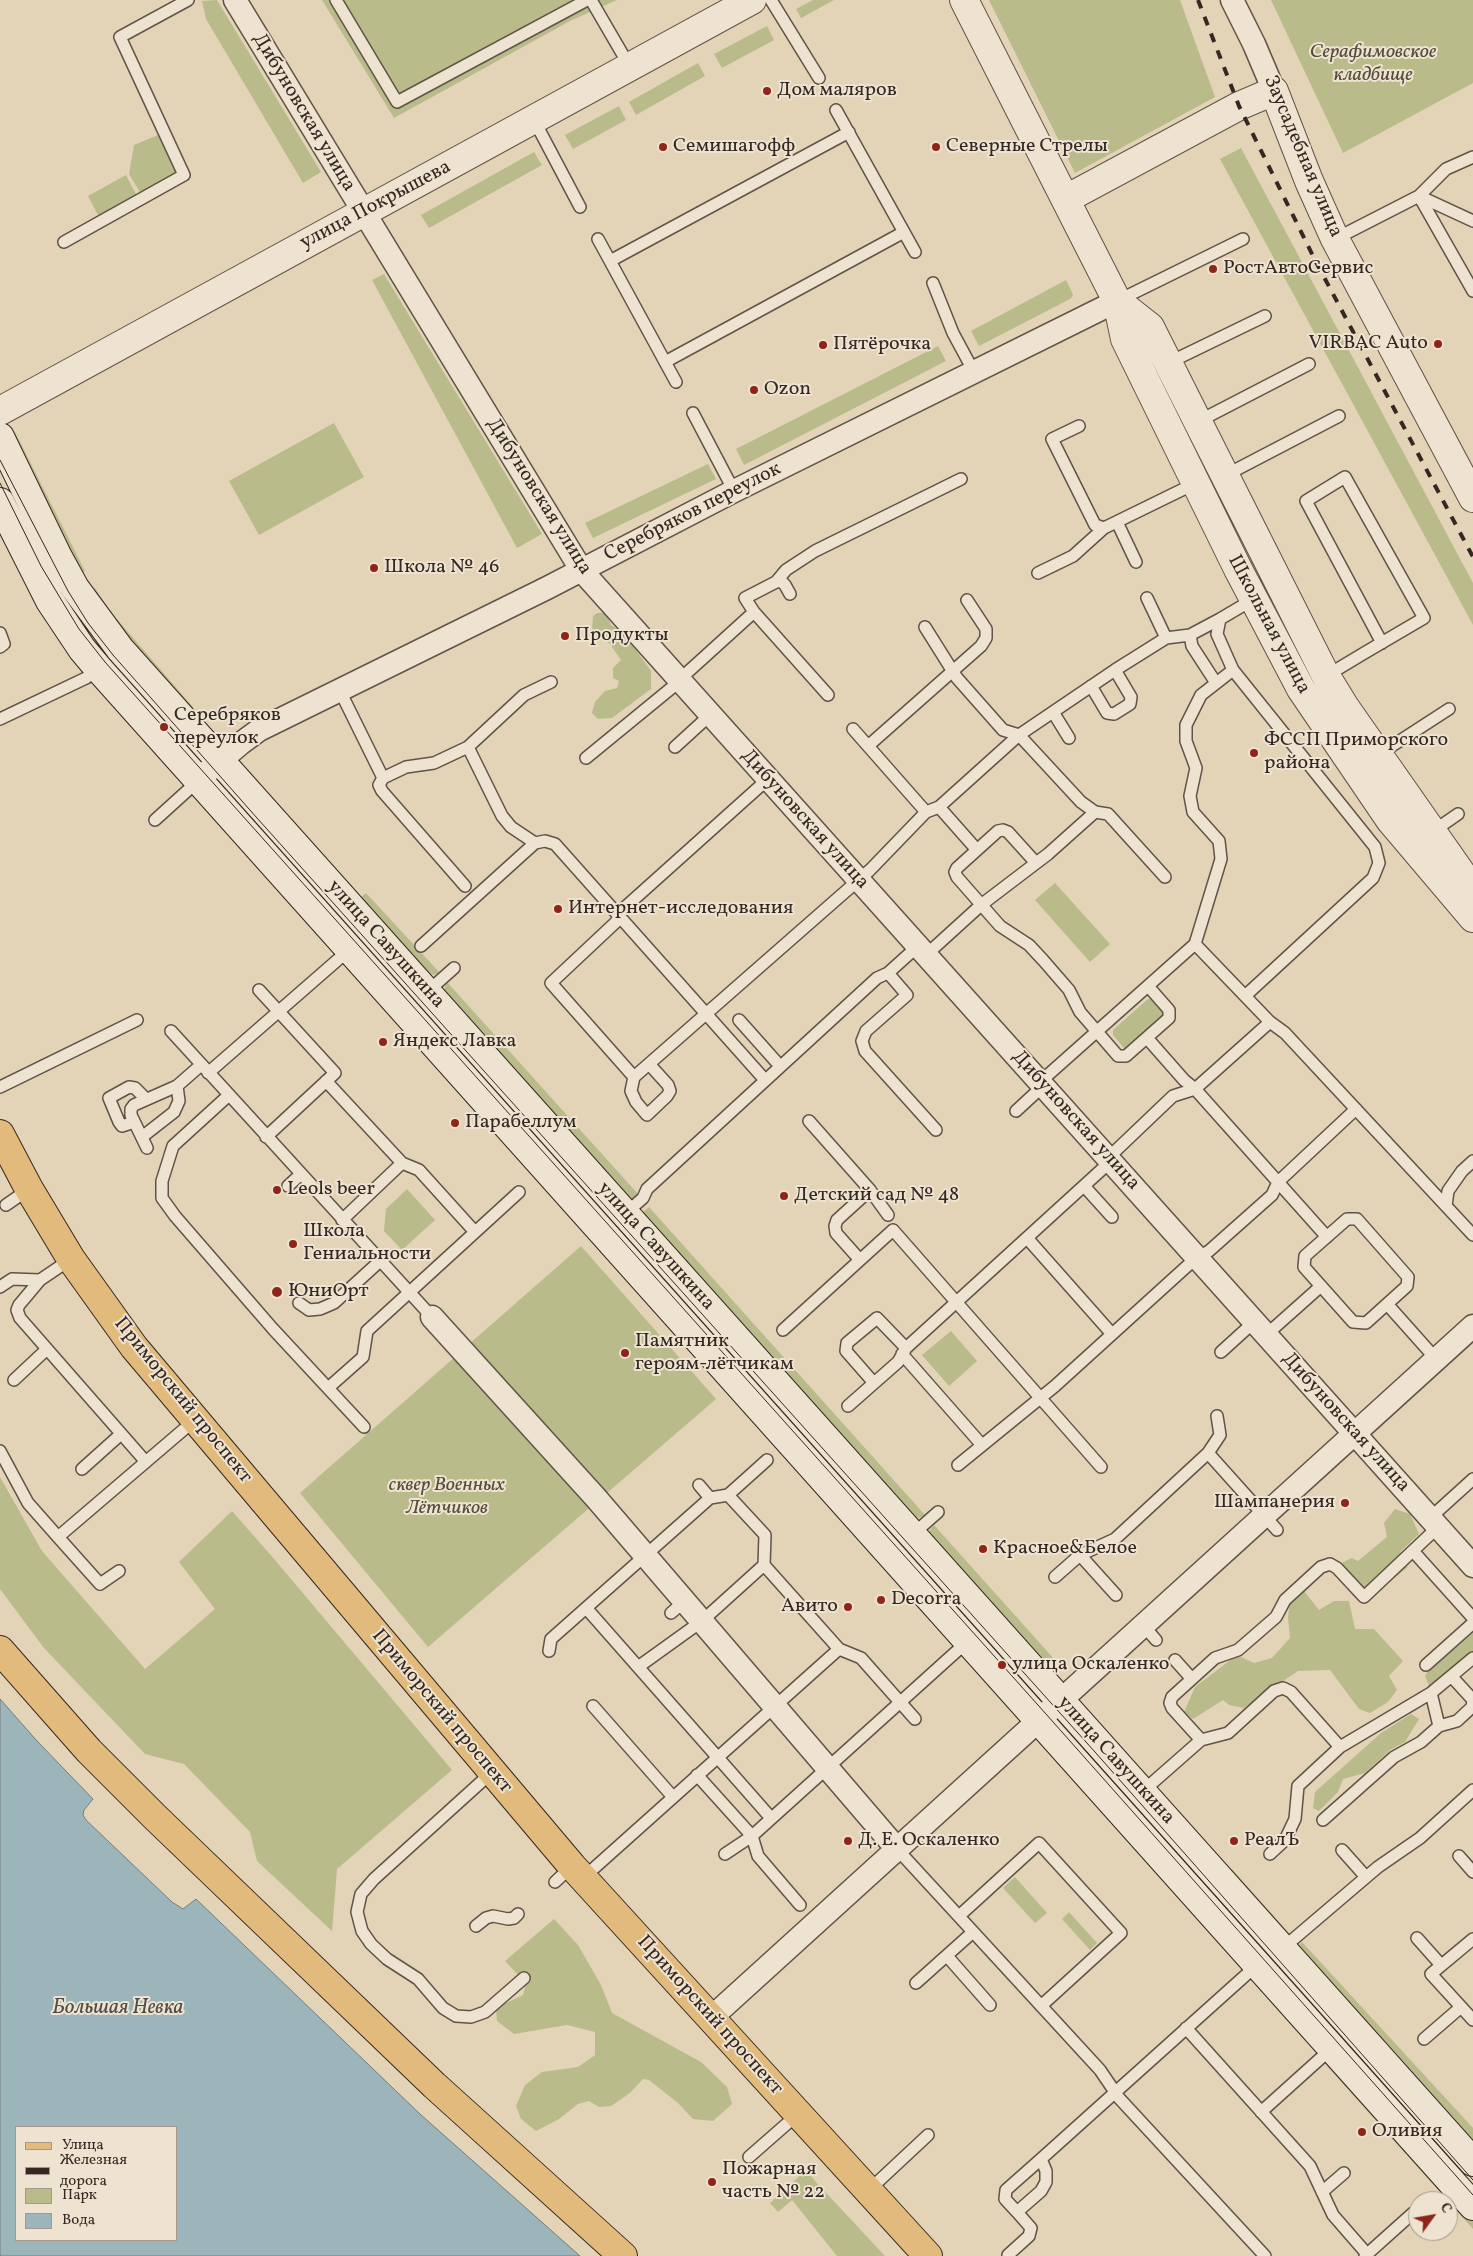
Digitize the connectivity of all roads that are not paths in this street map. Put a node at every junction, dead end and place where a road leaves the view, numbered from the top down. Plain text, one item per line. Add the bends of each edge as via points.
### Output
1 (188, 0) edge
2 (235, 0) edge
3 (336, 0) edge
4 (586, 0) edge
5 (591, 0) edge
6 (752, 0) edge
7 (771, 0) edge
8 (964, 0) edge
9 (1232, 0) edge
10 (630, 67) junction
11 (819, 78) dead end
12 (1274, 91) junction
13 (836, 110) dead end
14 (534, 120) junction
15 (848, 132) junction
16 (1473, 157) edge
17 (1419, 196) junction
18 (1066, 199) junction
19 (580, 207) dead end
20 (364, 213) junction
21 (1473, 221) edge
22 (904, 232) junction
23 (598, 239) dead end
24 (1243, 239) dead end
25 (1335, 239) junction
26 (64, 242) dead end
27 (915, 252) dead end
28 (610, 261) junction
29 (932, 283) dead end
30 (1473, 291) edge
31 (1117, 301) junction
32 (1265, 316) dead end
33 (665, 362) junction
34 (1168, 363) junction
35 (1309, 364) dead end
36 (974, 372) junction
37 (676, 382) dead end
38 (0, 411) edge
39 (693, 413) dead end
40 (1339, 416) dead end
41 (1197, 422) junction
42 (1079, 426) dead end
43 (0, 437) edge
44 (1224, 476) junction
45 (961, 479) dead end
46 (1196, 483) junction
47 (734, 492) junction
48 (1473, 498) edge
49 (0, 502) edge
50 (1117, 522) junction
51 (1104, 528) junction
52 (1136, 562) dead end
53 (582, 571) junction
54 (1038, 573) dead end
55 (776, 582) junction
56 (790, 594) dead end
57 (1146, 598) dead end
58 (1254, 599) junction
59 (968, 600) dead end
60 (754, 612) junction
61 (1220, 619) junction
62 (925, 628) dead end
63 (0, 633) edge
64 (1190, 635) junction
65 (1166, 638) junction
66 (1382, 642) junction
67 (0, 646) edge
68 (98, 668) junction
69 (1115, 670) junction
70 (1233, 670) junction
71 (953, 671) junction
72 (1326, 676) junction
73 (679, 680) junction
74 (551, 682) dead end
75 (1216, 683) junction
76 (1091, 686) junction
77 (340, 691) junction
78 (828, 694) dead end
79 (1449, 709) dead end
80 (1053, 712) junction
81 (710, 715) junction
82 (0, 719) edge
83 (852, 729) dead end
84 (1019, 735) junction
85 (1068, 738) dead end
86 (868, 746) junction
87 (468, 747) junction
88 (675, 747) dead end
89 (1378, 754) junction
90 (586, 758) dead end
91 (220, 761) junction
92 (383, 778) junction
93 (768, 779) junction
94 (198, 780) junction
95 (938, 807) junction
96 (926, 812) junction
97 (1095, 812) junction
98 (1458, 814) dead end
99 (155, 820) dead end
100 (1380, 828) junction
101 (1432, 832) junction
102 (535, 843) junction
103 (977, 850) junction
104 (1036, 863) junction
105 (1165, 877) dead end
106 (859, 880) junction
107 (465, 886) dead end
108 (1473, 890) edge
109 (982, 906) junction
110 (619, 916) junction
111 (1473, 918) edge
112 (1195, 944) junction
113 (421, 946) dead end
114 (349, 950) junction
115 (922, 950) junction
116 (454, 968) dead end
117 (888, 973) junction
118 (1148, 986) junction
119 (259, 990) dead end
120 (427, 992) junction
121 (1245, 996) junction
122 (278, 1012) junction
123 (706, 1014) junction
124 (137, 1020) dead end
125 (739, 1020) dead end
126 (1270, 1022) junction
127 (171, 1031) dead end
128 (1096, 1032) junction
129 (1146, 1038) junction
130 (649, 1064) junction
131 (780, 1066) junction
132 (205, 1069) junction
133 (634, 1077) junction
134 (765, 1080) junction
135 (326, 1081) junction
136 (1041, 1084) junction
137 (177, 1086) junction
138 (0, 1087) edge
139 (1195, 1089) junction
140 (228, 1095) junction
141 (146, 1099) junction
142 (1356, 1109) junction
143 (1016, 1111) dead end
144 (809, 1121) dead end
145 (134, 1122) junction
146 (936, 1130) dead end
147 (0, 1134) edge
148 (266, 1136) junction
149 (142, 1137) junction
150 (147, 1148) dead end
151 (1109, 1160) junction
152 (1473, 1161) edge
153 (402, 1163) junction
154 (300, 1174) junction
155 (1278, 1182) junction
156 (288, 1186) dead end
157 (1084, 1186) junction
158 (29, 1189) junction
159 (870, 1190) junction
160 (519, 1192) dead end
161 (6, 1205) dead end
162 (1446, 1206) junction
163 (625, 1214) junction
164 (888, 1215) dead end
165 (1112, 1217) dead end
166 (342, 1220) junction
167 (475, 1232) junction
168 (1473, 1235) edge
169 (1327, 1236) junction
170 (1027, 1238) junction
171 (1196, 1258) junction
172 (71, 1259) junction
173 (860, 1260) junction
174 (380, 1261) junction
175 (40, 1280) junction
176 (1321, 1286) junction
177 (0, 1287) edge
178 (409, 1292) junction
179 (956, 1302) junction
180 (299, 1303) dead end
181 (1387, 1304) junction
182 (432, 1317) joint
183 (1473, 1326) edge
184 (1260, 1329) junction
185 (783, 1330) dead end
186 (1112, 1334) junction
187 (47, 1349) junction
188 (904, 1351) junction
189 (1221, 1352) dead end
190 (1436, 1359) junction
191 (14, 1380) dead end
192 (874, 1383) junction
193 (328, 1388) junction
194 (1040, 1397) junction
195 (848, 1406) dead end
196 (1217, 1416) dead end
197 (196, 1419) junction
198 (364, 1427) dead end
199 (121, 1434) junction
200 (1354, 1434) junction
201 (981, 1444) junction
202 (0, 1451) edge
203 (1208, 1454) junction
204 (767, 1460) dead end
205 (146, 1462) junction
206 (958, 1465) dead end
207 (1101, 1467) dead end
208 (82, 1469) dead end
209 (1473, 1479) edge
210 (699, 1486) dead end
211 (728, 1495) junction
212 (710, 1498) junction
213 (938, 1512) dead end
214 (1434, 1522) junction
215 (1270, 1523) junction
216 (912, 1535) junction
217 (58, 1537) junction
218 (1413, 1551) junction
219 (1080, 1555) junction
220 (646, 1556) junction
221 (764, 1565) junction
222 (1473, 1566) edge
223 (118, 1571) dead end
224 (1056, 1578) dead end
225 (1116, 1595) dead end
226 (587, 1609) junction
227 (1473, 1618) edge
228 (702, 1621) junction
229 (1473, 1623) edge
230 (968, 1641) junction
231 (840, 1649) junction
232 (0, 1650) edge
233 (549, 1651) dead end
234 (1473, 1658) edge
235 (1175, 1660) dead end
236 (1426, 1665) dead end
237 (638, 1667) junction
238 (1452, 1677) junction
239 (1192, 1679) junction
240 (1431, 1692) junction
241 (1060, 1701) junction
242 (900, 1702) junction
243 (592, 1706) dead end
244 (776, 1708) junction
245 (914, 1719) dead end
246 (1039, 1720) junction
247 (1439, 1726) junction
248 (1201, 1740) junction
249 (1340, 1747) junction
250 (717, 1757) junction
251 (827, 1768) junction
252 (491, 1773) junction
253 (697, 1775) junction
254 (1473, 1790) edge
255 (1143, 1792) junction
256 (673, 1797) junction
257 (771, 1818) junction
258 (1323, 1820) dead end
259 (752, 1836) junction
260 (897, 1849) junction
261 (1342, 1850) dead end
262 (725, 1854) dead end
263 (1270, 1854) dead end
264 (1459, 1856) dead end
265 (1473, 1872) edge
266 (570, 1875) junction
267 (1366, 1877) junction
268 (800, 1905) dead end
269 (518, 1914) dead end
270 (959, 1916) junction
271 (476, 1926) dead end
272 (973, 1932) junction
273 (1417, 1938) dead end
274 (1473, 1939) edge
275 (1283, 1948) junction
276 (947, 1956) junction
277 (1257, 1964) junction
278 (1441, 1965) junction
279 (524, 1978) dead end
280 (916, 1984) dead end
281 (990, 2005) dead end
282 (1041, 2006) junction
283 (1461, 2007) junction
284 (711, 2018) junction
285 (1473, 2020) edge
286 (1186, 2028) junction
287 (1424, 2039) dead end
288 (1332, 2048) junction
289 (1113, 2092) junction
290 (1262, 2112) junction
291 (798, 2114) junction
292 (928, 2135) dead end
293 (749, 2157) dead end
294 (1471, 2157) edge
295 (1041, 2158) junction
296 (1344, 2173) dead end
297 (868, 2190) junction
298 (1322, 2192) junction
299 (1473, 2206) edge
300 (1017, 2212) junction
301 (1408, 2217) edge
302 (1008, 2255) edge
303 (1366, 2255) edge
304 (623, 2256) edge
305 (928, 2256) edge
306 (1265, 2256) edge

1 - 26 lane via 120,37 184,175
2 - 20 street, Дибуновская улица
3 - 4 lane via 397,102
5 - 10 lane
6 - 10 main road, улица Покрышева
7 - 11 lane
8 - 18 main road, Школьная улица
9 - 12 street, Заусадебная улица
10 - 14 main road, улица Покрышева
12 - 18 main road via 1239,106
12 - 25 main road, Заусадебная улица
13 - 15 lane
14 - 19 lane
14 - 20 main road, улица Покрышева
15 - 22 lane
15 - 28 lane
16 - 17 lane via 1446,169
17 - 21 lane
17 - 25 lane
17 - 30 lane
18 - 31 main road, Школьная улица
20 - 38 main road, улица Покрышева
20 - 53 street, Дибуновская улица
22 - 27 lane
22 - 33 lane
23 - 28 lane
24 - 31 lane
25 - 48 main road, Заусадебная улица
28 - 33 lane
29 - 36 lane
31 - 34 main road, Школьная улица via 1150,327
31 - 36 street, Серебряков переулок
31 - 46 main road, Школьная улица via 1125,340
32 - 34 lane
33 - 37 lane
34 - 41 main road, Школьная улица
35 - 41 lane
36 - 47 street, Серебряков переулок
39 - 47 lane
40 - 44 lane
41 - 44 main road, Школьная улица
42 - 51 lane via 1052,439 1095,525
43 - 91 main road, улица Савушкина via 58,557 90,610 120,649
44 - 72 main road, Школьная улица
45 - 55 lane via 815,552 786,570
46 - 50 lane
46 - 58 main road, Школьная улица
47 - 53 street, Серебряков переулок
49 - 68 main road, улица Савушкина via 50,600
50 - 51 lane
50 - 52 lane
51 - 54 lane via 1073,556
53 - 73 street, Дибуновская улица
53 - 77 street, Серебряков переулок
55 - 56 lane via 781,581
55 - 60 lane via 745,598
57 - 65 lane
58 - 61 lane
58 - 100 main road, Школьная улица
59 - 71 lane via 986,629 986,638
60 - 73 lane
60 - 78 lane
61 - 64 lane
61 - 70 lane via 1217,634
62 - 71 lane
63 - 67 lane via 4,644
64 - 65 lane
64 - 75 lane via 1192,646
65 - 69 lane
66 - 66 lane via 1424,618 1346,477 1306,501
66 - 72 lane
68 - 82 lane via 86,678
68 - 94 main road, улица Савушкина
69 - 76 lane
69 - 76 lane via 1132,698 1130,704 1114,714 1107,713
70 - 75 lane
70 - 100 lane
71 - 84 lane via 1003,730
71 - 86 lane
72 - 89 main road, Школьная улица
73 - 81 street, Дибуновская улица
73 - 90 lane
74 - 87 lane via 524,695
75 - 112 lane via 1201,695 1186,725 1186,741 1196,768 1190,796 1193,812 1219,841 1221,859
76 - 80 lane
77 - 91 street, Серебряков переулок via 259,730
77 - 92 lane
79 - 89 lane
80 - 84 lane
80 - 85 lane
81 - 88 lane
81 - 93 street, Дибуновская улица
83 - 86 lane
84 - 95 lane
84 - 97 lane via 1080,802
86 - 96 lane
87 - 92 lane via 434,763 406,767
87 - 102 lane via 502,816
89 - 101 main road, Школьная улица
91 - 94 street, Серебряков переулок
91 - 120 main road, улица Савушкина
92 - 107 lane via 379,785 382,792
93 - 106 street, Дибуновская улица
93 - 110 lane
94 - 99 lane
94 - 114 main road, улица Савушкина
95 - 96 lane
95 - 103 lane
96 - 106 lane
97 - 104 lane
97 - 105 lane via 1108,814
98 - 101 lane
100 - 111 main road, Школьная улица
100 - 121 lane via 1375,847 1379,863 1373,878
101 - 108 main road, Школьная улица
102 - 110 lane via 545,840 555,844
102 - 113 lane
103 - 104 lane via 998,831 1004,830
103 - 109 lane via 955,872
104 - 109 lane
106 - 115 street, Дибуновская улица
106 - 123 lane
109 - 115 lane
109 - 128 lane via 1000,926 1029,945 1069,990 1080,1012
110 - 123 lane
110 - 133 lane via 551,983
112 - 118 lane
112 - 121 lane
114 - 122 lane
114 - 230 main road, улица Савушкина
115 - 117 lane
115 - 136 street, Дибуновская улица
116 - 120 lane
117 - 131 lane via 877,978
117 - 146 lane via 908,994 866,1031 862,1041 865,1051
118 - 128 lane
118 - 129 lane via 1169,1010 1169,1018
119 - 122 lane
120 - 163 main road, улица Савушкина
121 - 126 lane
122 - 132 lane
122 - 135 lane via 335,1073
123 - 130 lane
123 - 134 lane
124 - 138 lane
125 - 131 lane
126 - 139 lane
126 - 142 lane via 1285,1033
127 - 132 lane
128 - 129 lane via 1118,1056 1126,1056
128 - 136 lane
129 - 139 lane
130 - 133 lane
130 - 133 lane via 670,1091 647,1115 631,1091
131 - 134 lane
132 - 137 lane
132 - 140 lane
134 - 163 lane via 646,1189 643,1198
135 - 148 lane
135 - 153 lane
136 - 143 lane
136 - 151 street, Дибуновская улица
137 - 141 lane
137 - 149 lane via 179,1101 174,1112
139 - 151 lane via 1173,1096
139 - 155 lane
140 - 148 lane
140 - 193 lane via 173,1146 162,1180 162,1198 273,1329
141 - 145 lane via 131,1109
141 - 145 lane via 135,1088 129,1087 109,1098 122,1126
142 - 155 lane
142 - 162 lane
144 - 159 lane
145 - 149 lane
147 - 158 main road, Приморский проспект
148 - 154 lane
149 - 150 lane
151 - 157 lane
151 - 171 street, Дибуновская улица
152 - 162 lane via 1448,1191
153 - 166 lane
153 - 167 lane via 419,1170
154 - 156 lane
154 - 166 lane
155 - 169 lane
155 - 171 lane via 1272,1195 1210,1251
157 - 165 lane
157 - 170 lane
158 - 161 lane
158 - 172 main road, Приморский проспект
159 - 164 lane
159 - 173 lane via 837,1220 835,1226 836,1233
160 - 167 lane
162 - 168 lane
163 - 216 main road, улица Савушкина
166 - 174 lane
167 - 178 lane
169 - 176 lane via 1305,1256 1304,1267
169 - 181 lane via 1347,1219 1356,1219 1408,1277 1407,1286
170 - 179 lane
170 - 186 lane
171 - 184 street, Дибуновская улица
171 - 186 lane
172 - 175 lane
172 - 197 main road, Приморский проспект via 134,1347
173 - 179 lane via 893,1230
173 - 185 lane
174 - 178 lane
174 - 180 lane via 334,1302 309,1310
175 - 177 lane via 12,1279
175 - 187 lane via 17,1310
176 - 181 lane via 1353,1322 1366,1323
176 - 184 lane
178 - 182 lane
178 - 193 lane via 367,1332 363,1357
179 - 188 lane
179 - 194 lane
181 - 190 lane
182 - 220 street
183 - 190 street
184 - 189 lane
184 - 200 street, Дибуновская улица
186 - 194 lane
187 - 191 lane
187 - 199 lane
188 - 192 lane via 898,1362
188 - 192 lane via 877,1318 846,1343 846,1351
188 - 201 lane
190 - 200 street
192 - 195 lane
193 - 198 lane
194 - 201 lane via 997,1435
194 - 207 lane
196 - 203 lane via 1220,1435
197 - 205 lane
197 - 252 main road, Приморский проспект
199 - 205 lane
199 - 208 lane
200 - 214 street, Дибуновская улица
200 - 215 street
201 - 206 lane
202 - 217 lane via 28,1503
203 - 215 lane
203 - 219 lane via 1115,1538
204 - 211 lane
205 - 217 lane
209 - 214 lane
210 - 212 lane
211 - 212 lane
211 - 221 lane via 765,1535
212 - 220 lane
213 - 216 lane
214 - 218 lane
214 - 222 street, Дибуновская улица
215 - 241 street via 1150,1633
216 - 241 main road, улица Савушкина
217 - 223 lane via 100,1584
218 - 227 lane
218 - 239 lane via 1364,1597 1337,1568 1330,1564 1322,1567 1285,1600 1276,1617 1238,1650 1215,1658
219 - 224 lane
219 - 225 lane
220 - 226 lane
220 - 228 street via 678,1607
221 - 228 lane
221 - 231 lane
226 - 233 lane via 551,1639
226 - 237 lane
228 - 237 lane
228 - 244 street
229 - 236 lane
230 - 242 lane
230 - 246 main road, улица Савушкина
231 - 242 lane via 861,1658
231 - 244 lane
232 - 304 main road via 89,1752 170,1831 442,2092
234 - 238 lane
235 - 239 lane
237 - 250 lane
238 - 240 lane
238 - 247 lane via 1473,1700 1472,1707 1457,1721
239 - 248 lane via 1172,1697 1170,1703
240 - 247 lane
240 - 249 lane
241 - 246 street
241 - 255 main road, улица Савушкина
242 - 245 lane
242 - 251 lane
243 - 256 lane
244 - 250 lane
244 - 251 street
246 - 260 street
246 - 277 main road, улица Савушкина
247 - 258 lane via 1421,1742 1394,1757
248 - 249 lane via 1228,1733 1274,1691 1283,1688 1291,1692
248 - 255 lane
249 - 263 lane via 1298,1786 1295,1819 1285,1840
250 - 253 lane
250 - 257 lane
251 - 257 lane
251 - 260 street
252 - 266 main road, Приморский проспект
252 - 279 lane via 374,1879 361,1894 357,1912 362,1931 371,1944 418,1979 443,2008 456,2016 470,2017 485,2012
253 - 256 lane
253 - 259 lane
254 - 267 lane via 1420,1838
255 - 275 main road, улица Савушкина
256 - 266 lane
257 - 259 lane
259 - 262 lane
259 - 268 lane via 758,1856
260 - 270 lane
260 - 284 street
261 - 267 lane
264 - 265 lane
266 - 284 main road, Приморский проспект
267 - 275 lane
269 - 271 lane via 508,1919 493,1916
270 - 272 lane
270 - 282 lane via 1039,1843 1122,1933
272 - 276 lane
272 - 282 lane
273 - 278 lane
274 - 278 lane
275 - 294 main road, улица Савушкина
276 - 280 lane
276 - 281 lane
277 - 286 lane
277 - 288 main road, улица Савушкина
278 - 283 lane via 1431,1974
282 - 289 lane via 1100,2070
283 - 285 lane
283 - 287 lane
284 - 291 main road, Приморский проспект
286 - 289 lane
286 - 290 lane
288 - 290 lane
288 - 299 main road, улица Савушкина
289 - 295 lane
289 - 306 lane
290 - 298 lane via 1310,2166
291 - 293 lane
291 - 297 main road, Приморский проспект
292 - 297 lane
295 - 300 lane via 1046,2182 1041,2191
295 - 300 lane via 1006,2190 1005,2199
296 - 298 lane
297 - 305 main road, Приморский проспект
298 - 303 lane via 1333,2215
300 - 302 lane via 1031,2228 1030,2236
301 - 303 lane

